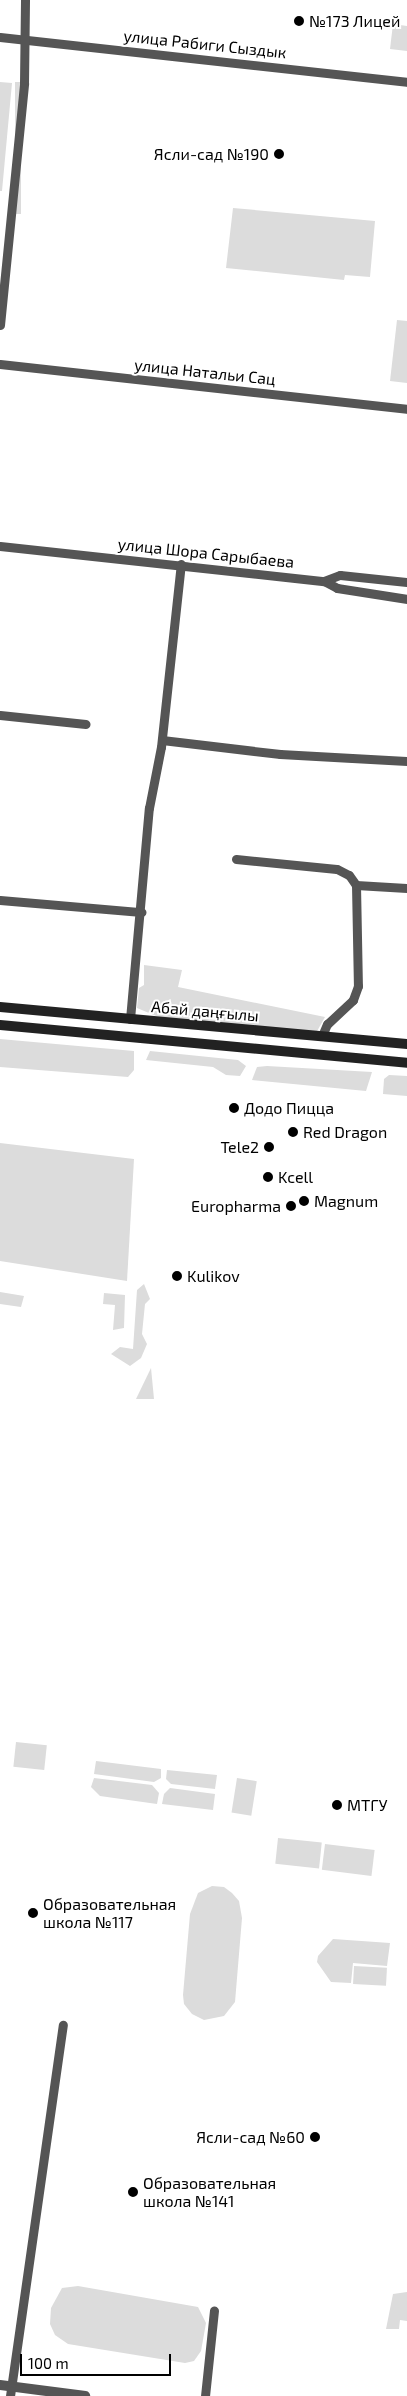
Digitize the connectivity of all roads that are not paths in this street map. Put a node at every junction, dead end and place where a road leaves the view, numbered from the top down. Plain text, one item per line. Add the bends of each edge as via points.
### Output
1 (25, 0) edge
2 (0, 36) edge
3 (22, 39) junction
4 (407, 82) edge
5 (0, 325) edge
6 (0, 364) edge
7 (407, 409) edge
8 (0, 546) edge
9 (181, 564) junction
10 (324, 581) junction
11 (407, 582) edge
12 (407, 599) edge
13 (0, 715) edge
14 (86, 724) dead end
15 (162, 740) junction
16 (407, 761) edge
17 (236, 859) dead end
18 (356, 885) junction
19 (407, 888) edge
20 (0, 900) edge
21 (140, 912) junction
22 (0, 1006) edge
23 (130, 1019) junction
24 (0, 1025) edge
25 (322, 1036) junction
26 (407, 1044) edge
27 (407, 1063) edge
28 (63, 2025) dead end
29 (214, 2310) dead end
30 (7, 2389) edge
31 (85, 2396) edge
32 (205, 2396) edge

1 - 3 street
2 - 3 street, улица Рабиги Сыздык
3 - 4 street, улица Рабиги Сыздык
3 - 5 street via 24,83
6 - 7 street, улица Натальи Сац
8 - 9 street, улица Шора Сарыбаева
9 - 10 street, улица Шора Сарыбаева
9 - 15 street
10 - 11 street, улица Шора Сарыбаева via 340,575
10 - 12 street via 337,588
13 - 14 street
15 - 16 street via 280,754
15 - 21 street via 150,794
17 - 18 street via 337,869
18 - 19 street
18 - 25 street via 358,986 353,1000 327,1024
20 - 21 street
21 - 23 street
22 - 23 main road, Абай даңғылы
23 - 25 main road, Абай даңғылы
24 - 27 main road, Абай даңғылы
25 - 26 main road, Абай даңғылы
28 - 30 street
29 - 32 street
30 - 31 street

